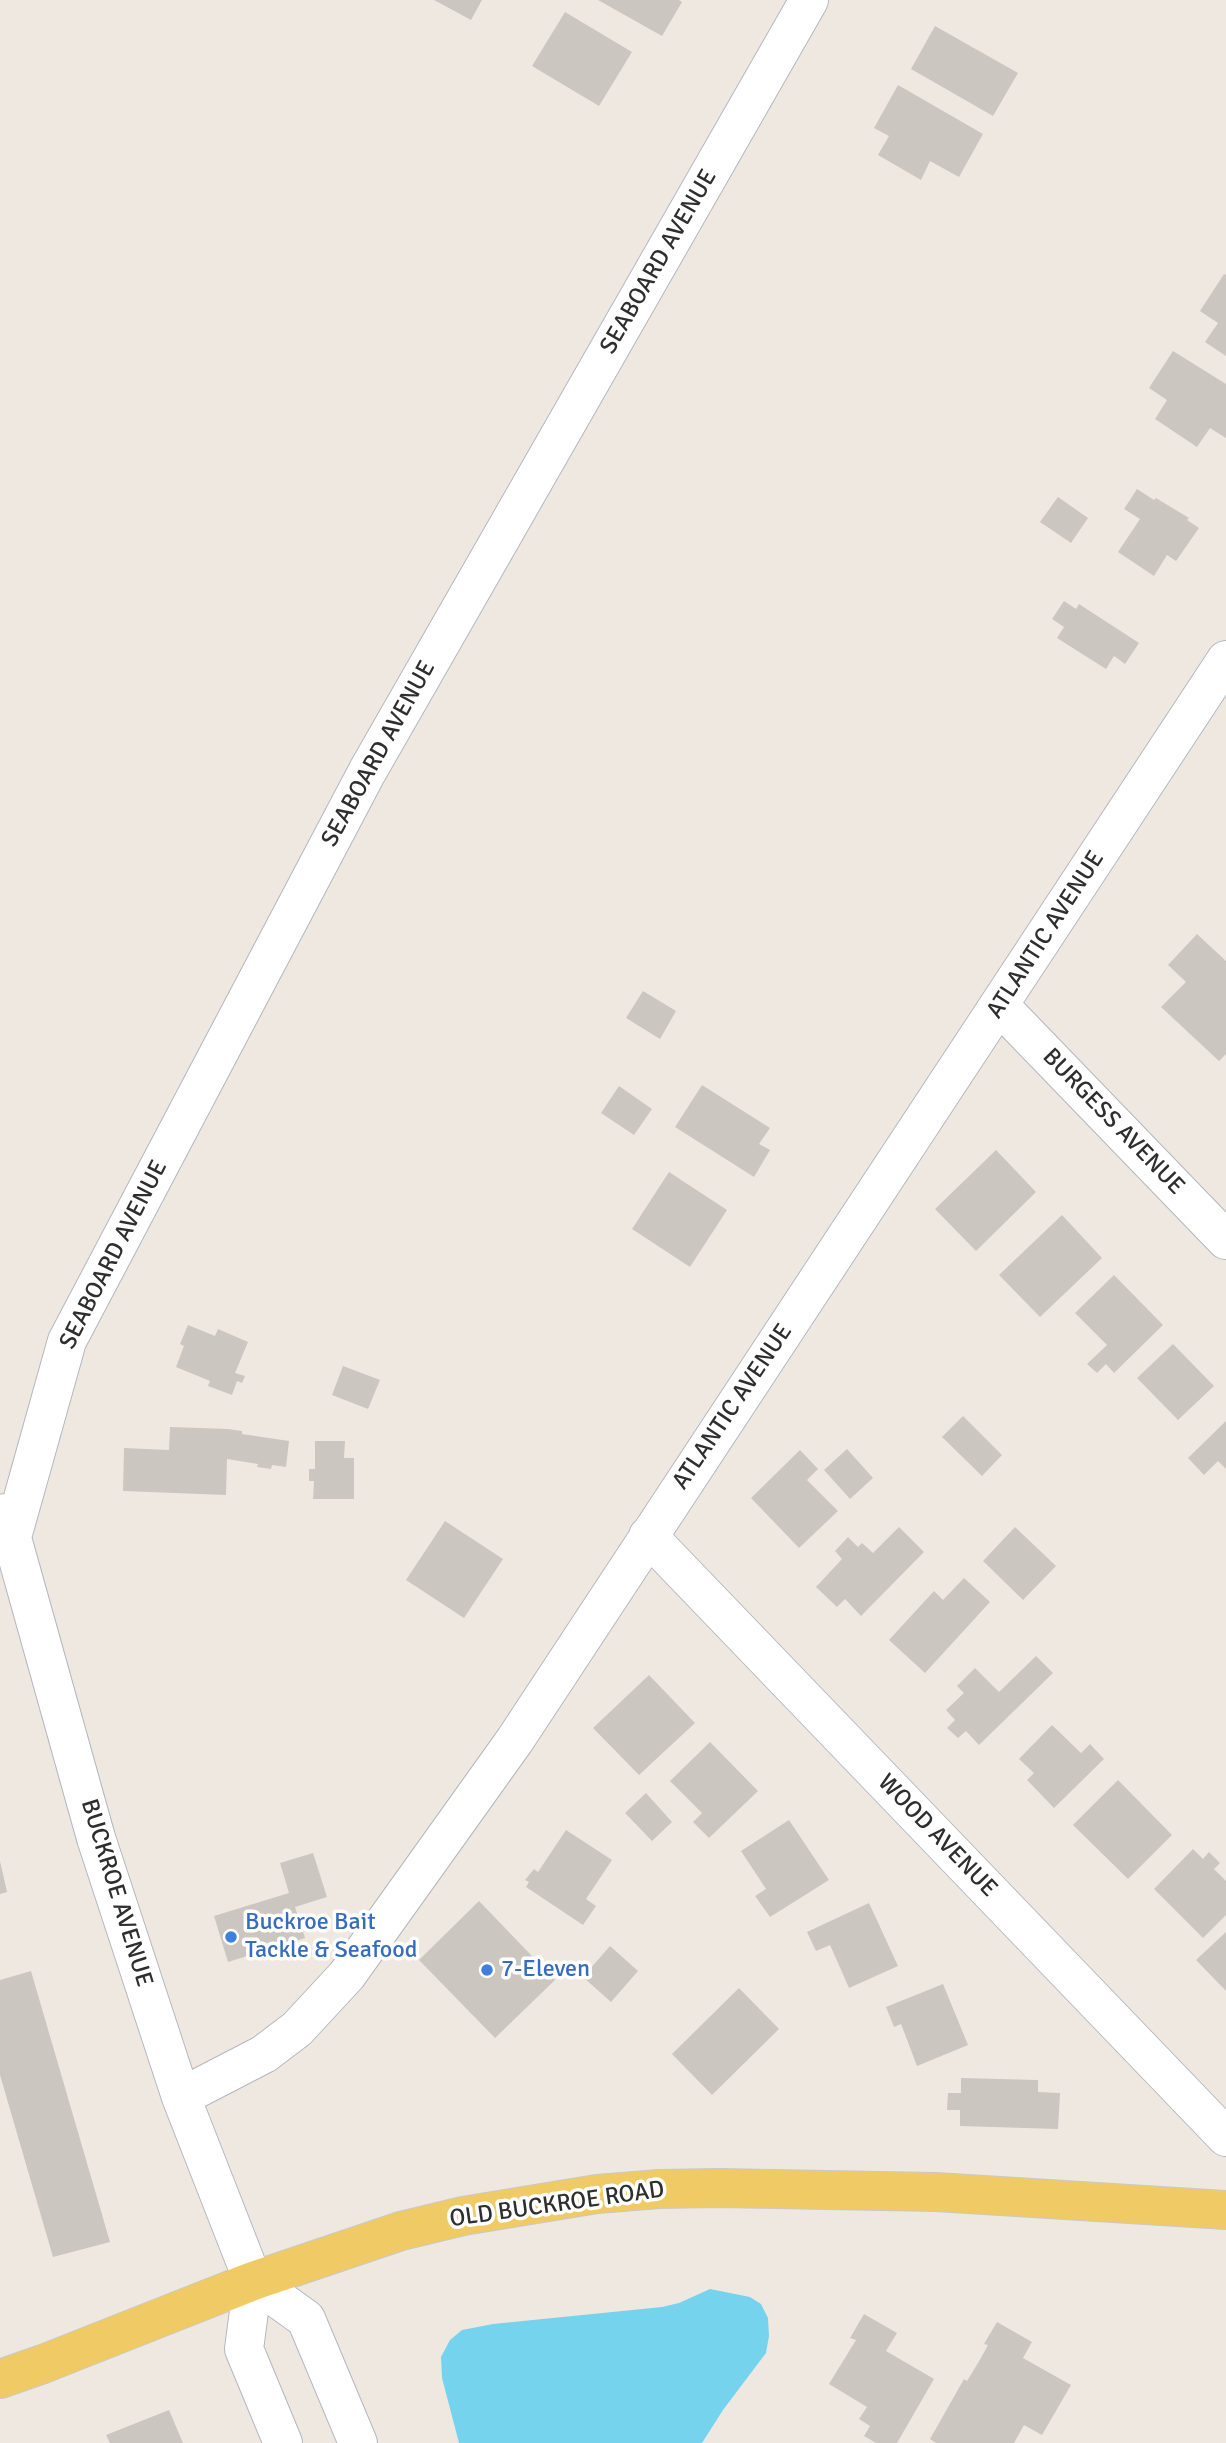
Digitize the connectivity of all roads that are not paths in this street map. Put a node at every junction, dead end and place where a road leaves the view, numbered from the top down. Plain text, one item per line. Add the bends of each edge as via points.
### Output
1 (809, 0) edge
2 (1226, 660) edge
3 (999, 1005) junction
4 (1226, 1240) edge
5 (0, 1498) edge
6 (648, 1536) junction
7 (12, 1537) junction
8 (181, 2097) junction
9 (1226, 2137) edge
10 (1226, 2210) edge
11 (253, 2281) junction
12 (0, 2379) edge
13 (283, 2443) edge
14 (358, 2443) edge

1 - 7 street, SEABOARD AVENUE via 366,772 66,1341
2 - 3 street, ATLANTIC AVENUE
3 - 4 street, BURGESS AVENUE
3 - 6 street, ATLANTIC AVENUE
5 - 7 street, BUCKROE AVENUE
6 - 8 street, ATLANTIC AVENUE via 515,1740 347,1975 297,2029 264,2054
6 - 9 street, WOOD AVENUE
7 - 8 street, BUCKROE AVENUE via 96,1838
8 - 11 street, BUCKROE AVENUE
10 - 11 main road, OLD BUCKROE ROAD via 936,2192 659,2189 597,2194 463,2216 401,2231
11 - 12 main road, OLD BUCKROE ROAD
11 - 13 street via 244,2349
11 - 14 street via 306,2319

